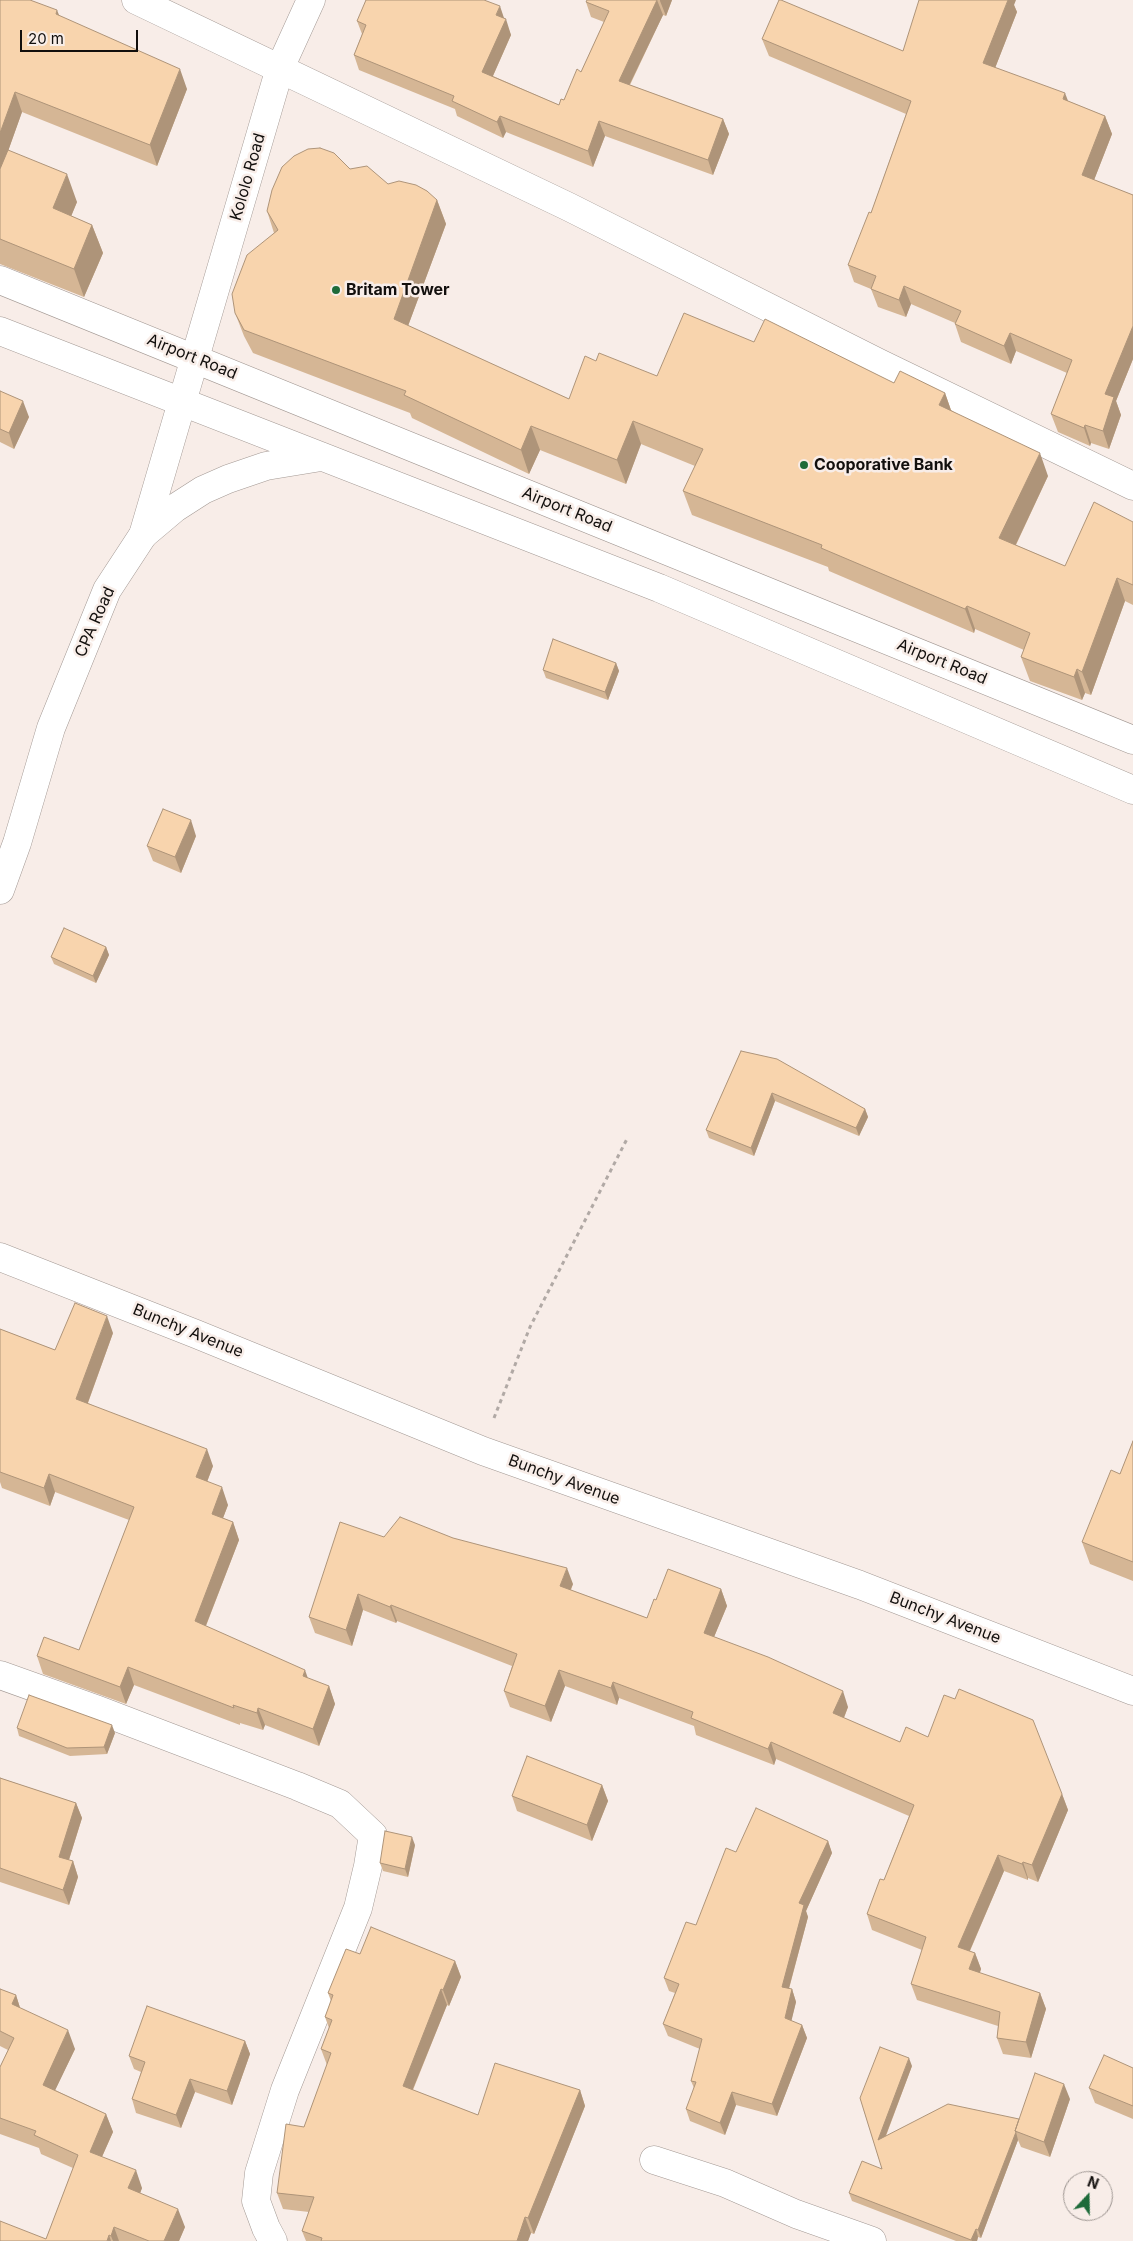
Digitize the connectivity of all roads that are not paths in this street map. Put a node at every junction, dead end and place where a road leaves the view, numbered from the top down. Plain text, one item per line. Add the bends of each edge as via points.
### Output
1 (136, 0) edge
2 (311, 0) edge
3 (280, 68) junction
4 (0, 280) edge
5 (0, 331) edge
6 (195, 358) junction
7 (182, 402) junction
8 (322, 457) junction
9 (1133, 486) edge
10 (143, 535) junction
11 (1133, 740) edge
12 (1133, 790) edge
13 (0, 890) edge
14 (0, 1257) edge
15 (0, 1675) edge
16 (1133, 1692) edge
17 (654, 2160) dead end
18 (273, 2241) edge
19 (872, 2241) edge

1 - 3 street
2 - 3 street, Kololo Road
3 - 6 street, Kololo Road
3 - 9 street
4 - 6 street, Airport Road
5 - 7 street
6 - 7 street, CPA Road
6 - 11 street, Airport Road
7 - 8 street
7 - 10 street, CPA Road
8 - 10 street via 266,466 228,478 203,490
8 - 12 street via 659,588
10 - 13 street, CPA Road via 107,590 51,728
14 - 16 street, Bunchy Avenue via 483,1451 860,1585
15 - 18 street via 340,1804 373,1835 358,1908 285,2090 259,2174 256,2202
17 - 19 street via 725,2183 796,2214

